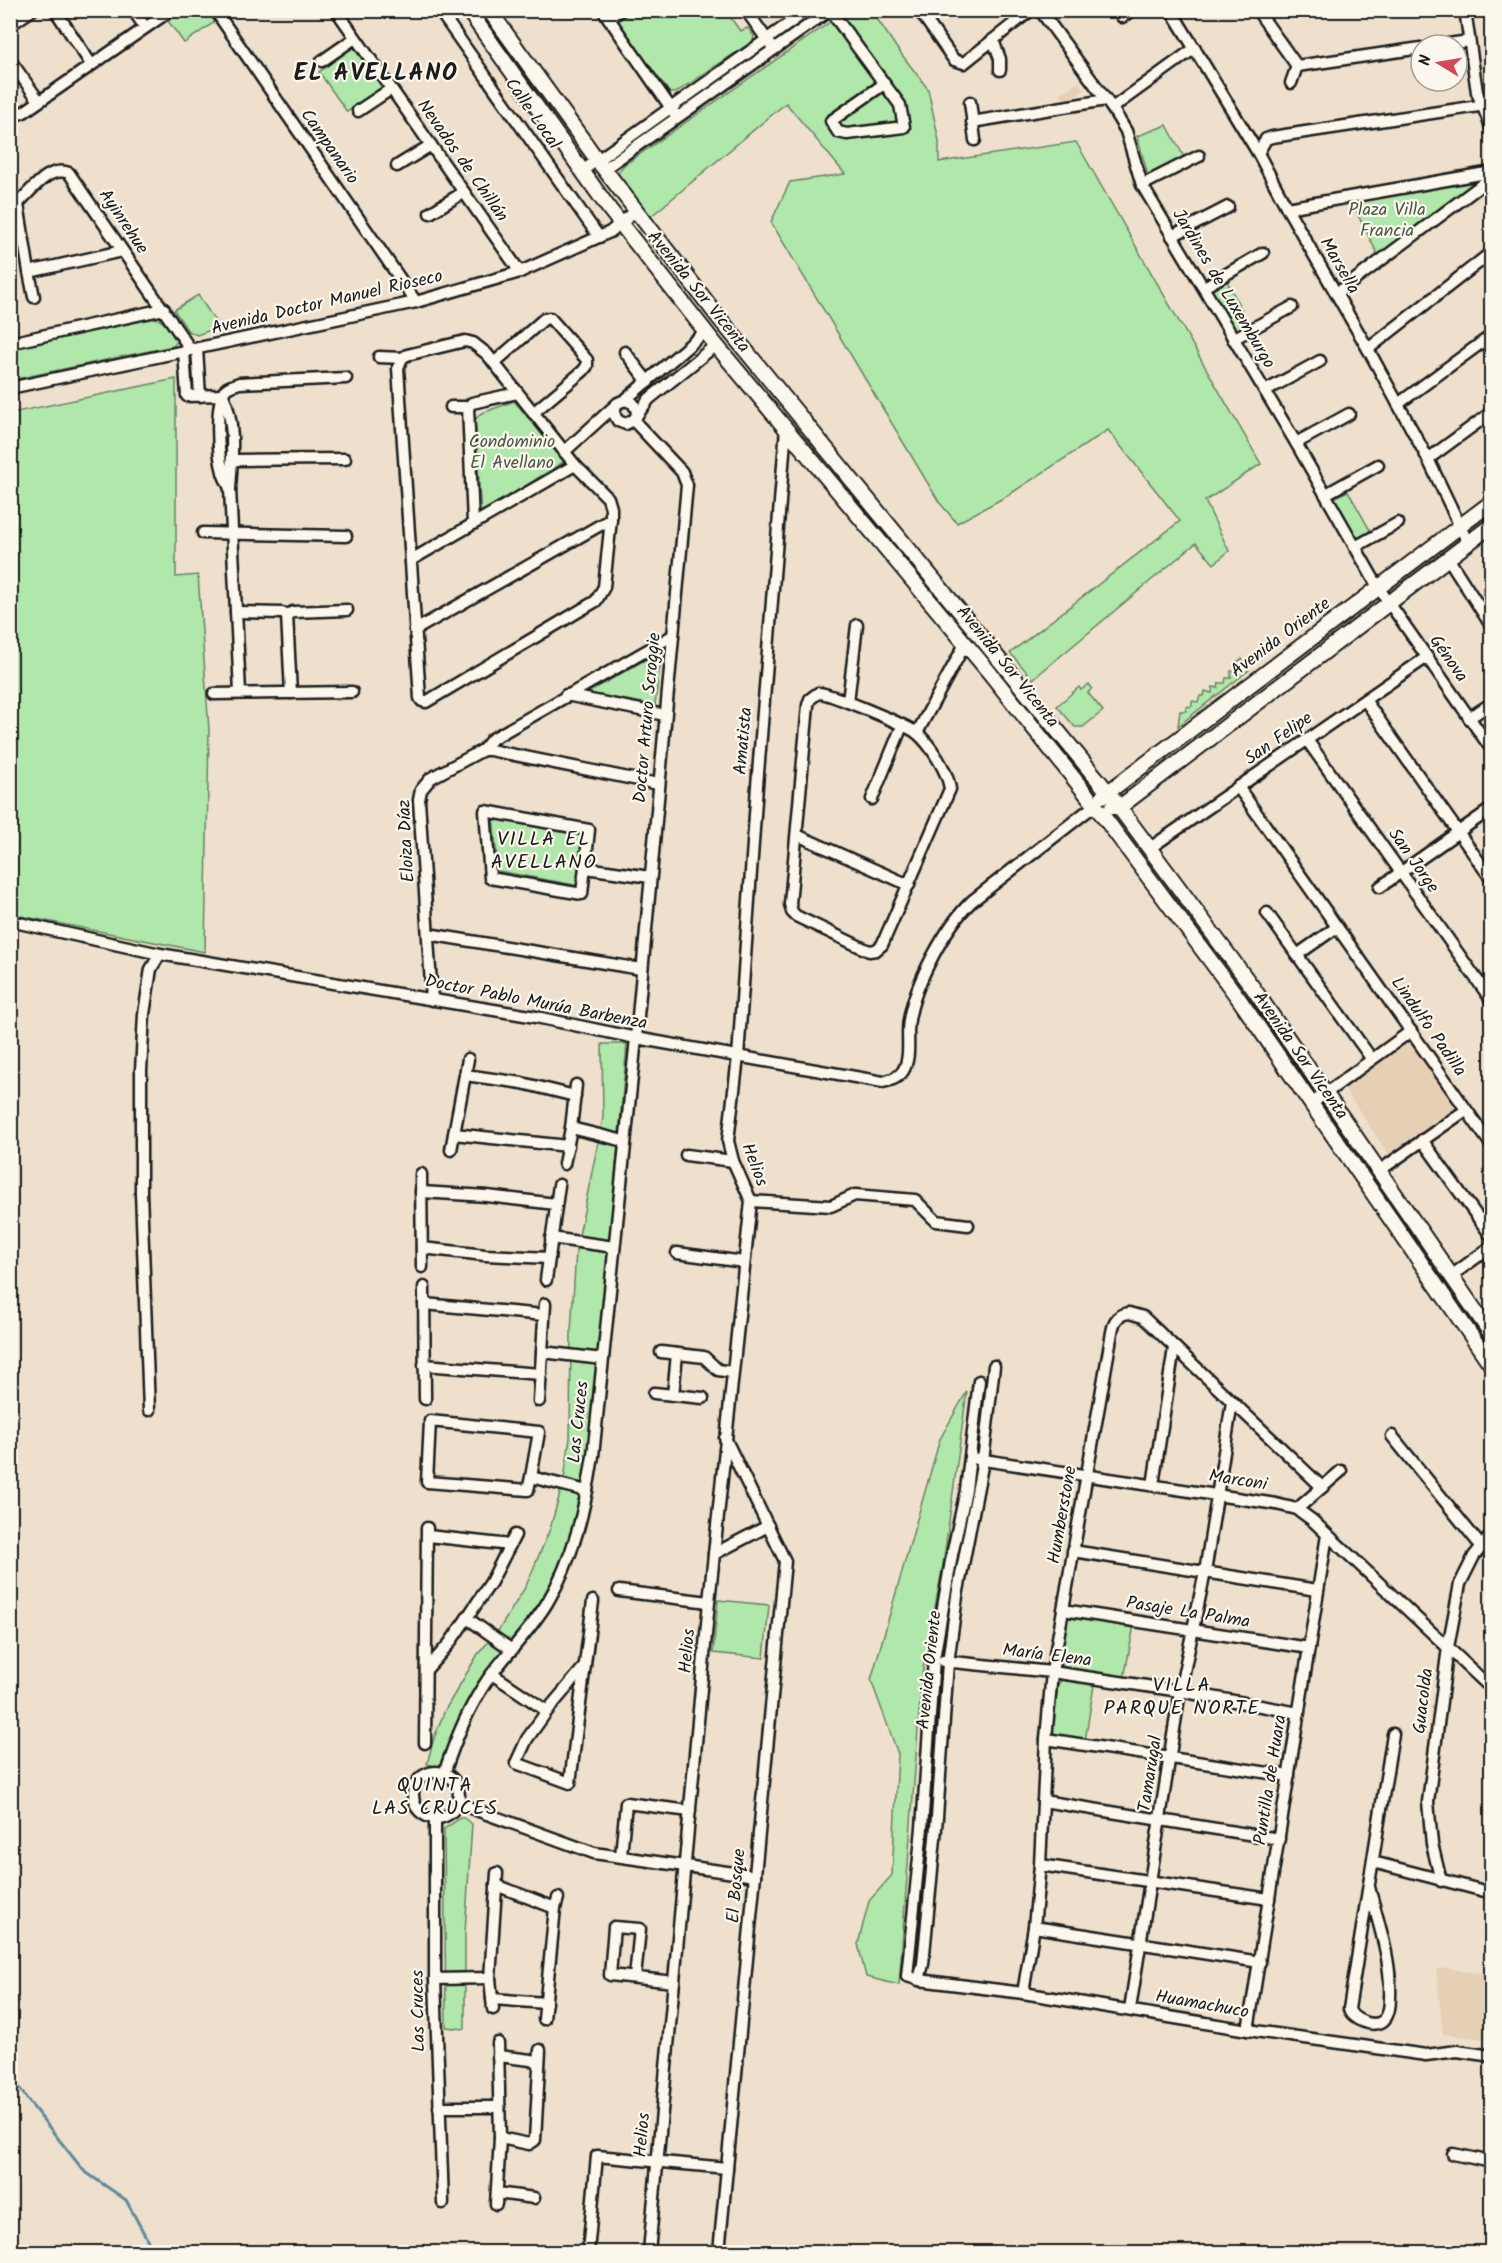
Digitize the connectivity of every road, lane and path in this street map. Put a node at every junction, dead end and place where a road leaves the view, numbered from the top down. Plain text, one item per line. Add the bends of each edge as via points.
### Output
1 (32, 10) edge
2 (55, 10) edge
3 (133, 10) edge
4 (171, 10) edge
5 (215, 10) edge
6 (336, 10) edge
7 (439, 10) edge
8 (468, 10) edge
9 (489, 10) edge
10 (621, 10) edge
11 (746, 10) edge
12 (808, 10) edge
13 (919, 10) edge
14 (1031, 10) edge
15 (1040, 10) edge
16 (1131, 10) edge
17 (1171, 10) edge
18 (1257, 10) edge
19 (1465, 10) edge
20 (830, 11) edge
21 (606, 15) edge
22 (1122, 17) dead end
23 (10, 25) edge
24 (145, 27) junction
25 (1467, 33) edge
26 (355, 38) junction
27 (767, 40) junction
28 (993, 40) junction
29 (1469, 44) edge
30 (1196, 48) junction
31 (774, 50) junction
32 (1409, 50) edge
33 (10, 60) edge
34 (322, 61) dead end
35 (92, 64) junction
36 (1297, 66) junction
37 (1000, 70) dead end
38 (1291, 83) dead end
39 (884, 84) junction
40 (391, 89) junction
41 (39, 101) junction
42 (970, 102) dead end
43 (1109, 104) junction
44 (1487, 105) edge
45 (358, 111) dead end
46 (675, 113) junction
47 (10, 117) edge
48 (972, 123) junction
49 (1491, 129) edge
50 (975, 140) dead end
51 (431, 145) junction
52 (1258, 153) junction
53 (1199, 156) dead end
54 (601, 165) junction
55 (397, 166) dead end
56 (582, 171) junction
57 (1491, 172) edge
58 (1491, 177) edge
59 (1142, 185) junction
60 (464, 192) junction
61 (14, 207) edge
62 (1228, 207) dead end
63 (1287, 208) junction
64 (636, 211) junction
65 (430, 213) dead end
66 (621, 224) junction
67 (1172, 236) junction
68 (599, 237) junction
69 (122, 251) junction
70 (1491, 252) edge
71 (1263, 253) dead end
72 (29, 272) junction
73 (520, 272) junction
74 (1204, 287) junction
75 (1336, 294) junction
76 (34, 297) dead end
77 (416, 302) junction
78 (1292, 307) dead end
79 (164, 309) junction
80 (705, 332) junction
81 (1491, 335) edge
82 (736, 338) junction
83 (1233, 339) junction
84 (10, 343) edge
85 (716, 345) junction
86 (1368, 349) junction
87 (191, 350) junction
88 (624, 352) dead end
89 (379, 357) dead end
90 (402, 358) junction
91 (1320, 361) dead end
92 (494, 363) junction
93 (346, 378) dead end
94 (648, 382) junction
95 (10, 388) edge
96 (1265, 391) junction
97 (517, 393) junction
98 (223, 395) junction
99 (621, 403) junction
100 (1398, 404) junction
101 (451, 406) dead end
102 (468, 407) junction
103 (1491, 412) edge
104 (533, 413) junction
105 (1349, 414) dead end
106 (635, 418) junction
107 (618, 421) junction
108 (594, 422) junction
109 (786, 428) junction
110 (1296, 444) junction
111 (564, 452) junction
112 (345, 459) dead end
113 (811, 459) junction
114 (1428, 459) junction
115 (232, 460) junction
116 (575, 465) junction
117 (1378, 465) dead end
118 (840, 467) junction
119 (230, 489) junction
120 (1326, 494) junction
121 (1491, 502) edge
122 (611, 519) junction
123 (473, 523) junction
124 (1398, 523) dead end
125 (1491, 525) edge
126 (1459, 527) junction
127 (202, 533) dead end
128 (232, 534) junction
129 (345, 536) dead end
130 (1468, 543) junction
131 (1355, 547) junction
132 (1448, 558) junction
133 (411, 560) junction
134 (1378, 587) junction
135 (1388, 603) junction
136 (347, 610) dead end
137 (236, 612) junction
138 (287, 615) junction
139 (857, 625) dead end
140 (1491, 627) edge
141 (415, 630) junction
142 (672, 636) junction
143 (965, 644) junction
144 (976, 657) junction
145 (997, 657) junction
146 (1427, 657) junction
147 (1267, 671) junction
148 (240, 692) junction
149 (352, 692) dead end
150 (1272, 692) junction
151 (291, 693) junction
152 (214, 694) dead end
153 (566, 695) junction
154 (1365, 700) junction
155 (848, 702) junction
156 (1491, 703) edge
157 (665, 715) junction
158 (1469, 718) junction
159 (902, 726) junction
160 (917, 733) junction
161 (1307, 740) junction
162 (1169, 744) junction
163 (483, 750) junction
164 (1491, 750) edge
165 (1183, 759) junction
166 (658, 784) junction
167 (1238, 787) junction
168 (1107, 791) junction
169 (872, 799) dead end
170 (1095, 805) junction
171 (1120, 807) junction
172 (1491, 808) edge
173 (1458, 832) junction
174 (797, 835) junction
175 (1150, 848) junction
176 (586, 868) junction
177 (1401, 873) junction
178 (650, 877) junction
179 (1491, 880) edge
180 (909, 885) junction
181 (1380, 887) dead end
182 (1267, 913) dead end
183 (10, 921) edge
184 (1337, 927) junction
185 (428, 934) junction
186 (160, 954) junction
187 (1297, 955) junction
188 (641, 969) junction
189 (432, 1000) junction
190 (1491, 1001) edge
191 (1411, 1032) junction
192 (636, 1038) junction
193 (738, 1057) junction
194 (468, 1059) dead end
195 (1371, 1059) junction
196 (903, 1071) joint
197 (465, 1075) junction
198 (576, 1084) dead end
199 (1324, 1093) junction
200 (575, 1096) junction
201 (1311, 1104) junction
202 (1466, 1110) junction
203 (571, 1128) junction
204 (454, 1134) junction
205 (1422, 1140) junction
206 (624, 1141) junction
207 (568, 1146) junction
208 (1491, 1146) edge
209 (451, 1150) dead end
210 (686, 1155) dead end
211 (733, 1161) junction
212 (564, 1164) dead end
213 (1379, 1171) junction
214 (421, 1174) dead end
215 (559, 1185) dead end
216 (421, 1192) junction
217 (751, 1201) junction
218 (556, 1204) junction
219 (968, 1225) dead end
220 (1491, 1237) edge
221 (551, 1238) junction
222 (1491, 1246) edge
223 (614, 1247) junction
224 (422, 1248) junction
225 (676, 1253) dead end
226 (549, 1258) junction
227 (744, 1262) junction
228 (422, 1267) dead end
229 (1451, 1276) junction
230 (546, 1280) dead end
231 (424, 1287) dead end
232 (424, 1304) junction
233 (1491, 1335) edge
234 (1174, 1347) junction
235 (542, 1352) junction
236 (661, 1352) dead end
237 (677, 1354) junction
238 (603, 1359) junction
239 (424, 1365) junction
240 (994, 1366) dead end
241 (1491, 1366) edge
242 (732, 1372) junction
243 (541, 1374) junction
244 (979, 1381) dead end
245 (654, 1393) dead end
246 (674, 1395) junction
247 (704, 1398) dead end
248 (425, 1399) dead end
249 (539, 1401) dead end
250 (1232, 1402) junction
251 (149, 1410) dead end
252 (1392, 1436) dead end
253 (725, 1438) junction
254 (970, 1458) junction
255 (983, 1461) junction
256 (1341, 1471) dead end
257 (1086, 1475) junction
258 (531, 1477) junction
259 (1153, 1485) junction
260 (1322, 1487) junction
261 (587, 1491) junction
262 (1218, 1495) junction
263 (1297, 1509) junction
264 (768, 1526) junction
265 (1327, 1534) junction
266 (1491, 1534) edge
267 (515, 1535) dead end
268 (510, 1545) junction
269 (1481, 1546) junction
270 (1073, 1551) junction
271 (714, 1554) junction
272 (1205, 1572) junction
273 (620, 1590) dead end
274 (1317, 1590) junction
275 (593, 1600) dead end
276 (709, 1602) junction
277 (1063, 1610) junction
278 (467, 1618) junction
279 (1194, 1630) junction
280 (1448, 1647) junction
281 (1309, 1648) junction
282 (512, 1650) junction
283 (934, 1659) junction
284 (948, 1663) junction
285 (585, 1666) junction
286 (426, 1670) junction
287 (1052, 1672) junction
288 (492, 1674) junction
289 (1491, 1689) edge
290 (1180, 1691) junction
291 (547, 1710) junction
292 (1299, 1713) junction
293 (1394, 1734) dead end
294 (1046, 1739) junction
295 (425, 1743) dead end
296 (1170, 1756) junction
297 (444, 1774) junction
298 (1288, 1776) junction
299 (1043, 1801) junction
300 (457, 1803) junction
301 (690, 1810) junction
302 (435, 1818) junction
303 (1160, 1819) junction
304 (1279, 1839) junction
305 (621, 1856) junction
306 (1373, 1862) junction
307 (685, 1865) junction
308 (1040, 1865) junction
309 (497, 1873) dead end
310 (755, 1875) junction
311 (1441, 1881) junction
312 (1150, 1882) junction
313 (496, 1885) junction
314 (1369, 1887) junction
315 (1491, 1893) edge
316 (1269, 1899) junction
317 (1034, 1927) junction
318 (1140, 1943) junction
319 (1260, 1962) junction
320 (907, 1976) joint
321 (635, 1977) junction
322 (490, 1978) junction
323 (435, 1979) junction
324 (919, 1980) junction
325 (674, 1982) junction
326 (1023, 1993) junction
327 (546, 2003) junction
328 (1130, 2009) junction
329 (544, 2019) dead end
330 (1248, 2030) junction
331 (498, 2043) dead end
332 (498, 2056) junction
333 (1491, 2056) edge
334 (499, 2107) junction
335 (439, 2108) junction
336 (500, 2138) junction
337 (1453, 2154) dead end
338 (657, 2161) junction
339 (1491, 2162) edge
340 (727, 2168) junction
341 (534, 2198) dead end
342 (442, 2203) dead end
343 (588, 2253) edge
344 (649, 2253) edge
345 (719, 2253) edge

1 - 23 street
2 - 35 street
3 - 24 street
4 - 24 street
5 - 77 street, Campanario
6 - 26 street, Nevados de Chillán
7 - 68 street, Calle Local
8 - 56 main road, Avenida Sor Vicenta
9 - 54 main road, Avenida Sor Vicenta
10 - 21 street
11 - 27 street
12 - 27 street
13 - 28 street via 954,60 964,63
14 - 28 street
15 - 43 street, Jardines de Luxemburgo
16 - 22 street
17 - 30 street, Marsella
18 - 36 street
19 - 25 street
20 - 31 street
20 - 39 street
21 - 46 street
24 - 35 street
26 - 34 street
26 - 40 street, Nevados de Chillán
27 - 31 street
27 - 46 street
28 - 37 street
29 - 44 street
30 - 43 street
30 - 52 street, Marsella
31 - 46 street
32 - 36 street
33 - 41 street
35 - 41 street
36 - 38 street
39 - 39 street via 831,121 838,132 904,127 900,105
40 - 45 street
40 - 51 street, Nevados de Chillán
41 - 47 street
42 - 48 street
43 - 48 street
43 - 59 street, Jardines de Luxemburgo via 1126,131
44 - 49 street
44 - 52 street via 1272,137 1266,139
46 - 54 street
48 - 50 street
51 - 55 street
51 - 60 street, Nevados de Chillán
52 - 63 street, Marsella
53 - 59 street
54 - 56 main road via 595,172
54 - 64 main road, Avenida Sor Vicenta
56 - 66 main road, Avenida Sor Vicenta
57 - 63 street
58 - 75 street
59 - 67 street, Jardines de Luxemburgo
60 - 65 street
60 - 73 street, Nevados de Chillán
61 - 69 street, Ayinrehue via 51,172 69,173
61 - 72 street
62 - 67 street
63 - 75 street, Marsella
64 - 66 street, Avenida Doctor Manuel Rioseco
64 - 82 main road, Avenida Sor Vicenta
66 - 68 street, Avenida Doctor Manuel Rioseco
66 - 80 main road, Avenida Sor Vicenta
67 - 74 street, Jardines de Luxemburgo
68 - 73 street, Avenida Doctor Manuel Rioseco
69 - 72 street
69 - 79 street, Ayinrehue
70 - 86 street
71 - 74 street
72 - 76 street
73 - 77 street, Avenida Doctor Manuel Rioseco
74 - 83 street, Jardines de Luxemburgo
75 - 86 street, Marsella
77 - 87 street, Avenida Doctor Manuel Rioseco
78 - 83 street
79 - 84 street
79 - 87 street, Ayinrehue
80 - 82 main road
80 - 85 main road, Avenida Sor Vicenta
80 - 94 street
81 - 100 street
82 - 118 main road, Avenida Sor Vicenta
83 - 96 street, Jardines de Luxemburgo
85 - 106 street via 649,399
85 - 109 main road, Avenida Sor Vicenta
86 - 100 street, Marsella
87 - 95 street, Avenida Doctor Manuel Rioseco
87 - 98 street via 186,396
88 - 94 street
89 - 90 street
90 - 92 street via 465,341 480,348
90 - 133 street via 398,368
91 - 96 street
92 - 97 street
92 - 104 street via 550,318 586,360 583,371
93 - 98 street via 239,383 227,387
94 - 99 street
96 - 110 street, Jardines de Luxemburgo
97 - 102 street
97 - 104 street
98 - 115 street via 230,410
98 - 119 street via 218,421 222,471
99 - 106 street, Doctor Arturo Scroggie via 636,406
99 - 107 street via 614,414
99 - 108 street
100 - 114 street, Marsella
101 - 102 street
102 - 123 street
103 - 114 street
104 - 111 street
105 - 110 street
106 - 107 street via 626,424
106 - 142 street, Doctor Arturo Scroggie via 687,481
107 - 108 street
108 - 111 street
109 - 113 main road, Avenida Sor Vicenta
109 - 193 street, Amatista
110 - 120 street, Jardines de Luxemburgo
111 - 116 street
112 - 115 street
113 - 118 main road via 823,459
113 - 143 main road, Avenida Sor Vicenta
114 - 126 street, Marsella
115 - 119 street
116 - 122 street via 608,498
116 - 123 street
117 - 120 street
118 - 145 main road, Avenida Sor Vicenta
119 - 128 street
120 - 131 street, Jardines de Luxemburgo
121 - 126 main road, Avenida Oriente
122 - 141 street
122 - 141 street via 604,587 596,601 426,702 420,698
123 - 133 street
124 - 131 street
125 - 130 main road, Avenida Oriente
126 - 130 street, Marsella
126 - 134 main road, Avenida Oriente
127 - 128 street
128 - 129 street
128 - 137 street
130 - 132 main road, Avenida Oriente
131 - 134 street, Jardines de Luxemburgo
132 - 135 main road, Avenida Oriente
132 - 140 street
133 - 141 street
134 - 135 street, Génova
134 - 147 main road, Avenida Oriente
135 - 146 street, Génova
135 - 150 main road, Avenida Oriente
136 - 138 street
137 - 138 street
137 - 148 street
138 - 151 street
139 - 155 street
142 - 153 street, Eloiza Díaz
142 - 157 street, Doctor Arturo Scroggie
143 - 144 main road, Avenida Sor Vicenta
143 - 160 street
144 - 145 main road
144 - 170 main road, Avenida Sor Vicenta
145 - 168 main road, Avenida Sor Vicenta
146 - 154 street, San Felipe
146 - 158 street, Génova
147 - 150 main road via 1275,684
147 - 162 main road, Avenida Oriente
148 - 151 street
148 - 152 street
149 - 151 street
150 - 165 main road, Avenida Oriente
153 - 157 street
153 - 163 street, Eloiza Díaz via 492,739
154 - 161 street, San Felipe
154 - 173 street
155 - 159 street
155 - 174 street via 821,692 808,702
156 - 158 street
157 - 166 street, Doctor Arturo Scroggie
158 - 164 street, Génova
159 - 160 street
159 - 169 street
160 - 180 street via 941,763 950,789
161 - 167 street, San Felipe
161 - 177 street, San Jorge
162 - 165 main road
162 - 168 main road, Avenida Oriente
163 - 166 street
163 - 185 street, Eloiza Díaz via 431,778 421,790
165 - 171 main road, Avenida Oriente
166 - 178 street, Doctor Arturo Scroggie
167 - 175 street, San Felipe
167 - 184 street, Lindulfo Padilla
168 - 170 main road, Avenida Oriente
168 - 171 main road, Avenida Sor Vicenta
170 - 171 main road
170 - 196 street, Avenida Oriente via 972,901 947,929 911,1008
170 - 201 main road, Avenida Sor Vicenta via 1239,999
171 - 175 main road, Avenida Sor Vicenta
172 - 173 street
173 - 177 street
173 - 179 street
174 - 180 street
174 - 180 street via 792,912 868,951 882,945
175 - 199 main road, Avenida Sor Vicenta via 1244,975
176 - 176 street via 589,830 484,811 490,878 582,894
176 - 178 street
177 - 181 street
177 - 190 street, San Jorge
178 - 188 street, Doctor Arturo Scroggie
182 - 187 street
183 - 186 street, Doctor Pablo Murúa Barbenza
184 - 187 street
184 - 191 street, Lindulfo Padilla
185 - 188 street
185 - 189 street, Eloiza Díaz
186 - 189 street, Doctor Pablo Murúa Barbenza
186 - 251 street via 149,981 141,1071
187 - 195 street
188 - 192 street, Doctor Arturo Scroggie
189 - 192 street, Doctor Pablo Murúa Barbenza
191 - 195 street
191 - 202 street, Lindulfo Padilla
192 - 193 street, Doctor Pablo Murúa Barbenza
192 - 206 street, Las Cruces
193 - 196 street, Doctor Pablo Murúa Barbenza via 883,1082
193 - 211 street, Helios via 728,1141
194 - 197 street
195 - 199 street
197 - 200 street
197 - 204 street
198 - 200 street
199 - 201 street
199 - 213 main road, Avenida Sor Vicenta
200 - 203 street
201 - 241 main road, Avenida Sor Vicenta
202 - 205 street
202 - 208 street, Lindulfo Padilla
203 - 206 street
203 - 207 street
204 - 207 street
204 - 209 street
205 - 213 street
205 - 220 street
206 - 223 street, Las Cruces
207 - 212 street
210 - 211 street
211 - 217 street, Helios
213 - 229 main road, Avenida Sor Vicenta
214 - 216 street
215 - 218 street
216 - 218 street
216 - 224 street
217 - 219 street via 831,1206 855,1195 915,1200 936,1221
217 - 227 street, Helios
218 - 221 street
221 - 223 street
221 - 226 street
222 - 229 street
223 - 238 street, Las Cruces
224 - 226 street via 485,1256
224 - 228 street
225 - 227 street
226 - 230 street
227 - 242 street, Helios
229 - 233 main road, Avenida Sor Vicenta
231 - 232 street
232 - 235 street via 544,1310
232 - 239 street
234 - 250 street, Humberstone
234 - 257 street, Humberstone via 1138,1315 1124,1314 1114,1322
234 - 259 street
235 - 238 street
235 - 243 street
236 - 237 street
237 - 242 street via 704,1357 718,1370
237 - 246 street
238 - 261 street, Las Cruces
239 - 243 street
239 - 248 street
240 - 255 street, Avenida Oriente
242 - 253 street, Helios
243 - 249 street
244 - 254 street, Avenida Oriente
245 - 246 street
246 - 247 street
250 - 260 street, Humberstone
250 - 262 street, Tamarugal
252 - 269 street
253 - 264 street, El Bosque
253 - 271 street, Helios
254 - 255 street, Marconi
254 - 283 street, Avenida Oriente
255 - 257 street, Marconi
255 - 284 street, Avenida Oriente
256 - 260 street
257 - 259 street, Marconi
257 - 270 street, Humberstone
258 - 258 street via 539,1432 430,1421 427,1482 528,1490
258 - 261 street
259 - 262 street, Marconi
260 - 263 street
261 - 282 street, Las Cruces via 565,1568 546,1604
262 - 263 street, Marconi
262 - 272 street, Tamarugal
263 - 265 street, Marconi
264 - 271 street
264 - 310 street, El Bosque via 784,1561
265 - 274 street, Puntilla de Huara
265 - 280 street, Marconi
266 - 269 street, Guacolda
267 - 268 street
268 - 278 street
268 - 286 street via 427,1532
269 - 280 street, Guacolda via 1460,1584
270 - 272 street
270 - 277 street, Humberstone
271 - 276 street, Helios
272 - 274 street
272 - 279 street, Tamarugal
273 - 276 street
274 - 281 street, Puntilla de Huara
275 - 285 street
276 - 301 street, Helios
277 - 279 street, Pasaje La Palma
277 - 287 street, Humberstone
278 - 282 street
278 - 286 street
279 - 281 street, Pasaje La Palma
279 - 290 street, Tamarugal
280 - 289 street, Marconi
280 - 311 street, Guacolda via 1428,1802
281 - 292 street, Puntilla de Huara
282 - 288 street, Las Cruces
283 - 284 street, María Elena
283 - 320 street, Avenida Oriente
284 - 287 street, María Elena
284 - 324 street, Avenida Oriente via 937,1817
285 - 291 street
285 - 291 street via 570,1783 516,1762
286 - 295 street
287 - 290 street, María Elena
287 - 294 street, Humberstone
288 - 291 street
288 - 297 street, Las Cruces via 464,1721
290 - 292 street, María Elena
290 - 296 street, Tamarugal
292 - 298 street, Puntilla de Huara
293 - 306 street
294 - 296 street
294 - 299 street, Humberstone
296 - 298 street
296 - 303 street, Tamarugal
297 - 300 street via 458,1789
297 - 302 street via 425,1775 413,1791 418,1810
298 - 304 street, Puntilla de Huara
299 - 303 street
299 - 308 street, Humberstone
300 - 302 street via 449,1814
300 - 305 street via 594,1853
301 - 305 street via 626,1803
301 - 307 street, Helios
302 - 323 street, Las Cruces
303 - 304 street
303 - 312 street, Tamarugal
304 - 316 street, Puntilla de Huara
305 - 307 street
306 - 311 street
306 - 314 street
307 - 310 street
307 - 325 street, Helios
308 - 312 street
308 - 317 street, Humberstone
309 - 313 street
310 - 340 street, El Bosque
311 - 315 street
312 - 316 street
312 - 318 street, Tamarugal
313 - 322 street
313 - 327 street via 557,1903
314 - 314 street via 1390,1973 1387,2013 1378,2023 1355,2018 1349,2009
316 - 319 street, Puntilla de Huara
317 - 318 street
317 - 326 street, Humberstone
318 - 319 street
318 - 328 street, Tamarugal
319 - 330 street, Puntilla de Huara
320 - 324 street, Huamachuco
321 - 321 street via 610,1975 614,1927 640,1929
321 - 325 street
322 - 323 street
322 - 327 street via 492,2004
323 - 335 street, Las Cruces
324 - 326 street, Huamachuco
325 - 338 street, Helios
326 - 328 street, Huamachuco
327 - 329 street
328 - 330 street, Huamachuco
330 - 333 street, Huamachuco via 1426,2055 1457,2051
331 - 332 street
332 - 334 street
332 - 336 street via 540,2056 535,2140 529,2144
334 - 335 street
334 - 336 street
335 - 342 street, Las Cruces
336 - 341 street via 497,2198
337 - 339 street
338 - 340 street
338 - 343 street via 597,2156
338 - 344 street, Helios
340 - 345 street, El Bosque

